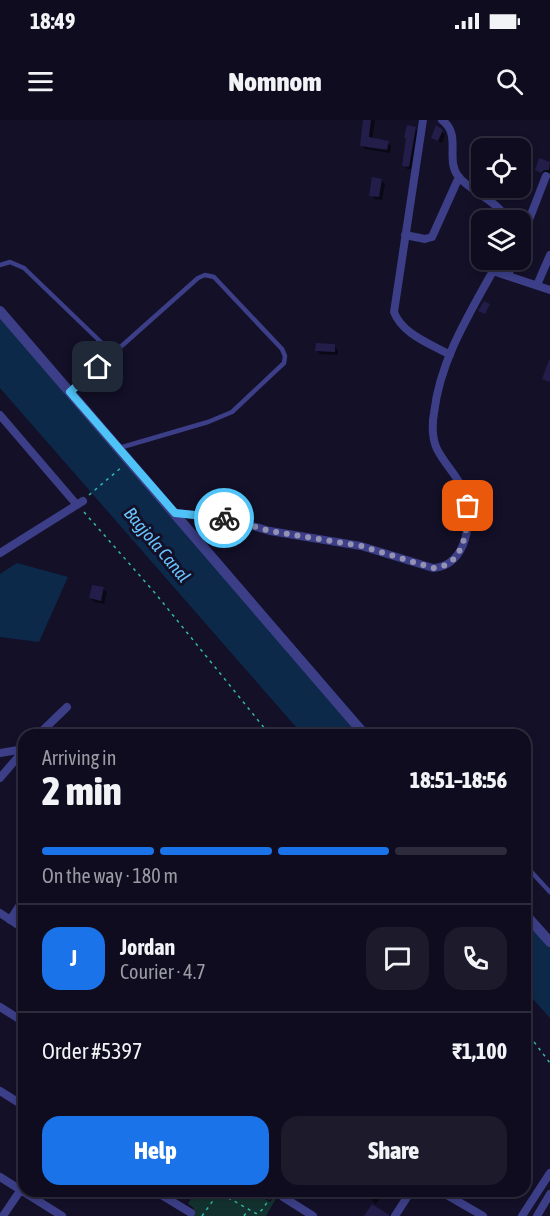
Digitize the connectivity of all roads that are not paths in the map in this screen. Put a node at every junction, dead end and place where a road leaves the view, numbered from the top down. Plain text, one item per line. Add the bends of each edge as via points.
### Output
1 (423, 120) edge
2 (442, 120) edge
3 (546, 176) dead end
4 (459, 177) junction
5 (502, 210) edge
6 (531, 215) edge
7 (405, 235) junction
8 (550, 255) edge
9 (0, 265) edge
10 (510, 270) edge
11 (493, 271) joint
12 (508, 275) junction
13 (537, 285) junction
14 (550, 290) edge
15 (0, 311) edge
16 (105, 346) dead end
17 (450, 355) junction
18 (70, 392) junction
19 (0, 415) edge
20 (119, 448) junction
21 (175, 513) junction
22 (0, 553) edge
23 (67, 707) dead end
24 (44, 729) edge
25 (360, 729) edge
26 (18, 750) edge
27 (0, 753) edge
28 (18, 756) edge
29 (0, 778) edge
30 (531, 871) edge
31 (550, 892) edge
32 (18, 908) edge
33 (0, 913) edge
34 (10, 920) junction
35 (531, 921) edge
36 (18, 925) edge
37 (550, 942) edge
38 (0, 1007) edge
39 (18, 1018) edge
40 (0, 1091) edge
41 (18, 1102) edge
42 (550, 1173) edge
43 (0, 1177) edge
44 (18, 1185) edge
45 (18, 1193) edge
46 (550, 1194) edge
47 (36, 1197) edge
48 (165, 1197) edge
49 (283, 1197) edge
50 (407, 1197) edge
51 (450, 1197) edge
52 (191, 1213) dead end
53 (3, 1216) edge
54 (62, 1216) edge
55 (313, 1216) edge
56 (395, 1216) edge
57 (483, 1216) edge
58 (522, 1216) edge
59 (537, 1216) edge

1 - 7 street
2 - 4 street via 452,132 453,160
3 - 6 street
4 - 5 street
4 - 7 street via 432,237
7 - 17 street via 394,312 406,329
8 - 13 street
9 - 16 lane via 10,262 24,268
10 - 12 street
11 - 12 street
11 - 17 street via 463,322
12 - 13 street
13 - 14 street
15 - 18 street
17 - 21 street via 434,413 434,438 437,450 458,479 468,506 461,550 444,568 421,566 361,546 270,531 225,518
18 - 20 street
18 - 20 lane via 205,275 214,277 282,349 284,363 232,412
19 - 22 street via 80,503
20 - 21 street via 127,462
21 - 25 street
23 - 24 street
26 - 27 street
28 - 29 street
30 - 31 lane
32 - 34 street
33 - 34 street
34 - 36 street
35 - 37 street
38 - 39 street
40 - 41 street
42 - 58 street
43 - 44 street
45 - 53 street
46 - 59 street
47 - 54 street
48 - 52 street
49 - 55 street
50 - 56 street
51 - 57 street

